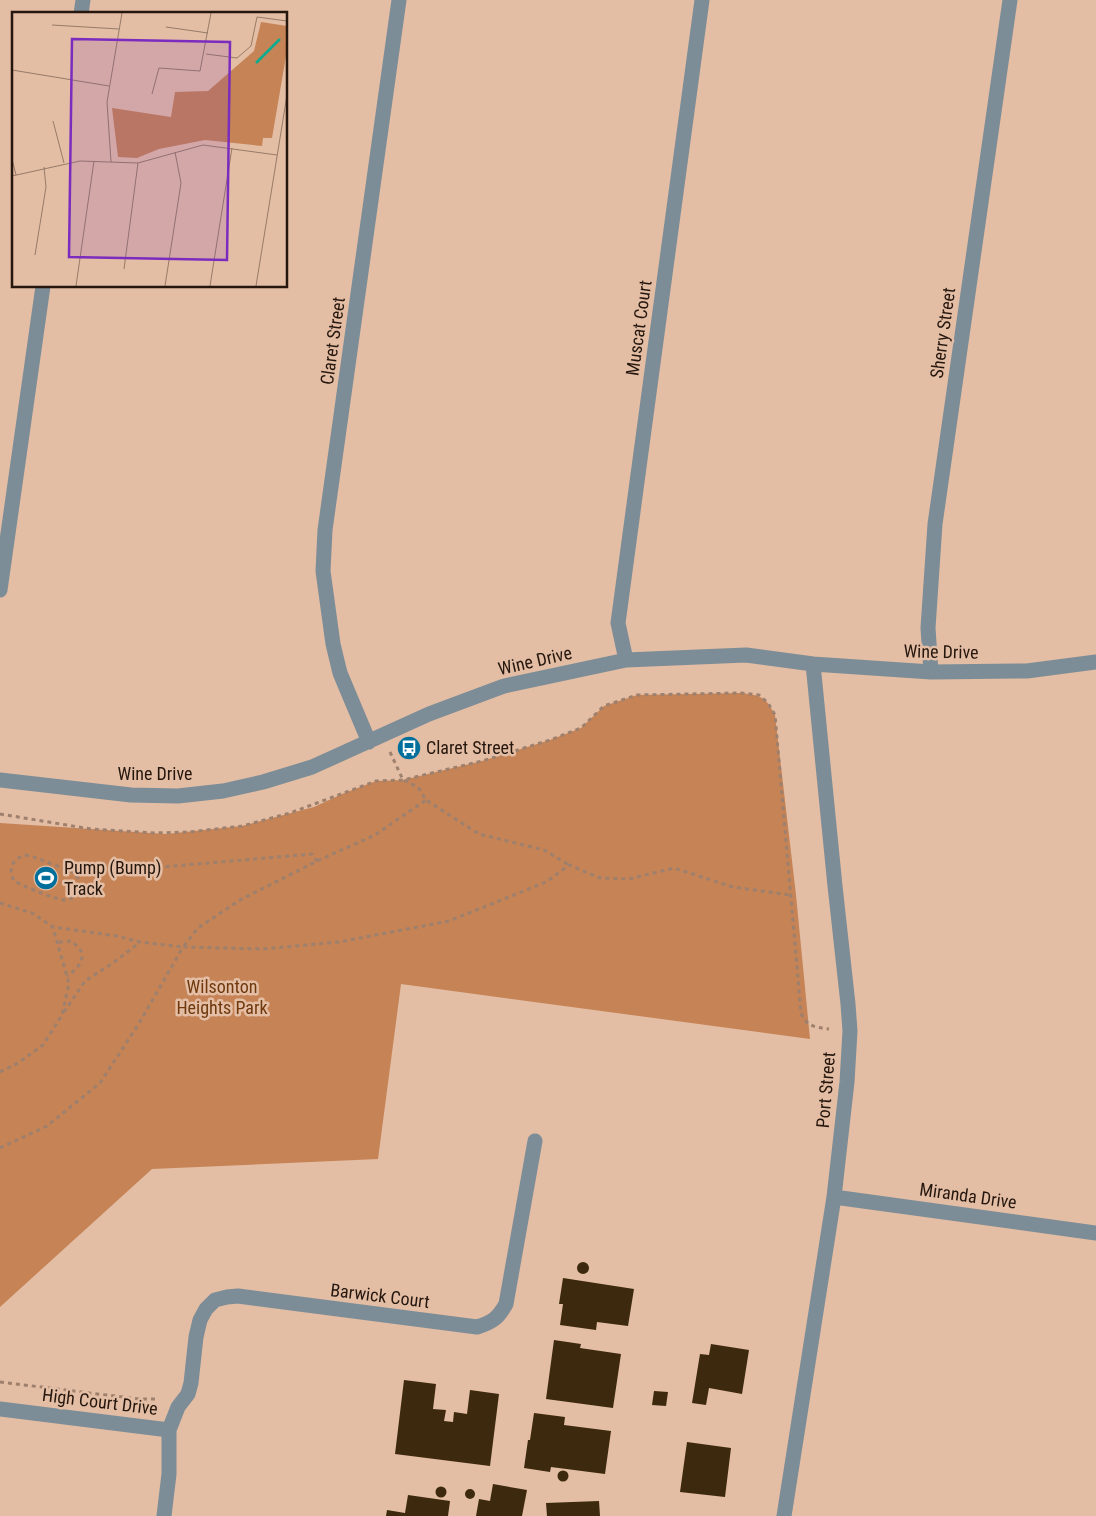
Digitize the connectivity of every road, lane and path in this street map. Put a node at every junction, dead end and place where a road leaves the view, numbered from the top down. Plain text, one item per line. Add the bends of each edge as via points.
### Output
1 (399, 0) edge
2 (702, 0) edge
3 (1010, 0) edge
4 (43, 288) edge
5 (0, 590) edge
6 (626, 660) junction
7 (1096, 662) edge
8 (813, 664) junction
9 (931, 672) junction
10 (375, 738) junction
11 (0, 780) edge
12 (403, 780) junction
13 (426, 800) junction
14 (0, 814) edge
15 (317, 860) junction
16 (569, 865) junction
17 (71, 871) junction
18 (790, 895) junction
19 (0, 903) edge
20 (53, 927) junction
21 (58, 942) junction
22 (140, 942) junction
23 (183, 947) junction
24 (67, 976) junction
25 (62, 1015) junction
26 (850, 1031) junction
27 (0, 1072) edge
28 (535, 1141) dead end
29 (0, 1148) edge
30 (834, 1197) junction
31 (1096, 1233) edge
32 (0, 1382) edge
33 (178, 1408) junction
34 (0, 1409) edge
35 (169, 1430) junction
36 (164, 1516) edge
37 (784, 1516) edge

1 - 10 street, Claret Street via 325,530 323,571 340,673
2 - 6 street, Muscat Court via 618,623
3 - 9 street, Sherry Street via 935,524 928,628
4 - 5 street
6 - 8 street, Wine Drive via 746,655
6 - 10 street, Wine Drive via 504,686
7 - 9 street, Wine Drive via 1027,671
8 - 9 street, Wine Drive
8 - 26 street, Port Street
10 - 11 street, Wine Drive via 312,767 223,791 178,796 131,795
10 - 12 path
12 - 13 path via 418,787
12 - 14 path via 376,781 290,813 242,826 189,832 91,829
12 - 18 path via 550,740 581,728 604,706 637,694 759,695 775,715
13 - 15 path via 375,834
13 - 16 path via 479,834 544,850
15 - 17 path via 312,854 139,869 111,865 79,866
15 - 23 path via 240,900 198,928
16 - 18 path via 600,878 629,879 674,868 734,887
16 - 23 path via 546,882 448,921 339,942 263,949
17 - 17 path via 79,880 78,890 72,898 62,900 14,881 10,870 16,860 31,856
18 - 26 path via 801,1013 805,1021 816,1027
19 - 20 path via 32,913
20 - 21 path
20 - 22 path
21 - 24 path
21 - 24 path via 72,941 80,951 82,959 76,970
22 - 23 path
22 - 25 path via 85,981
23 - 29 path via 100,1083 47,1126
24 - 25 path via 69,983
25 - 27 path via 43,1045
26 - 30 street, Port Street
28 - 33 street, Barwick Court via 506,1304 491,1322 477,1327 238,1296 215,1300 200,1320 191,1383
30 - 31 street, Miranda Drive
30 - 37 street, Port Street
32 - 33 path via 138,1399 158,1398
33 - 35 street, Barwick Court
34 - 35 street, High Court Drive
35 - 36 street, High Court Drive

